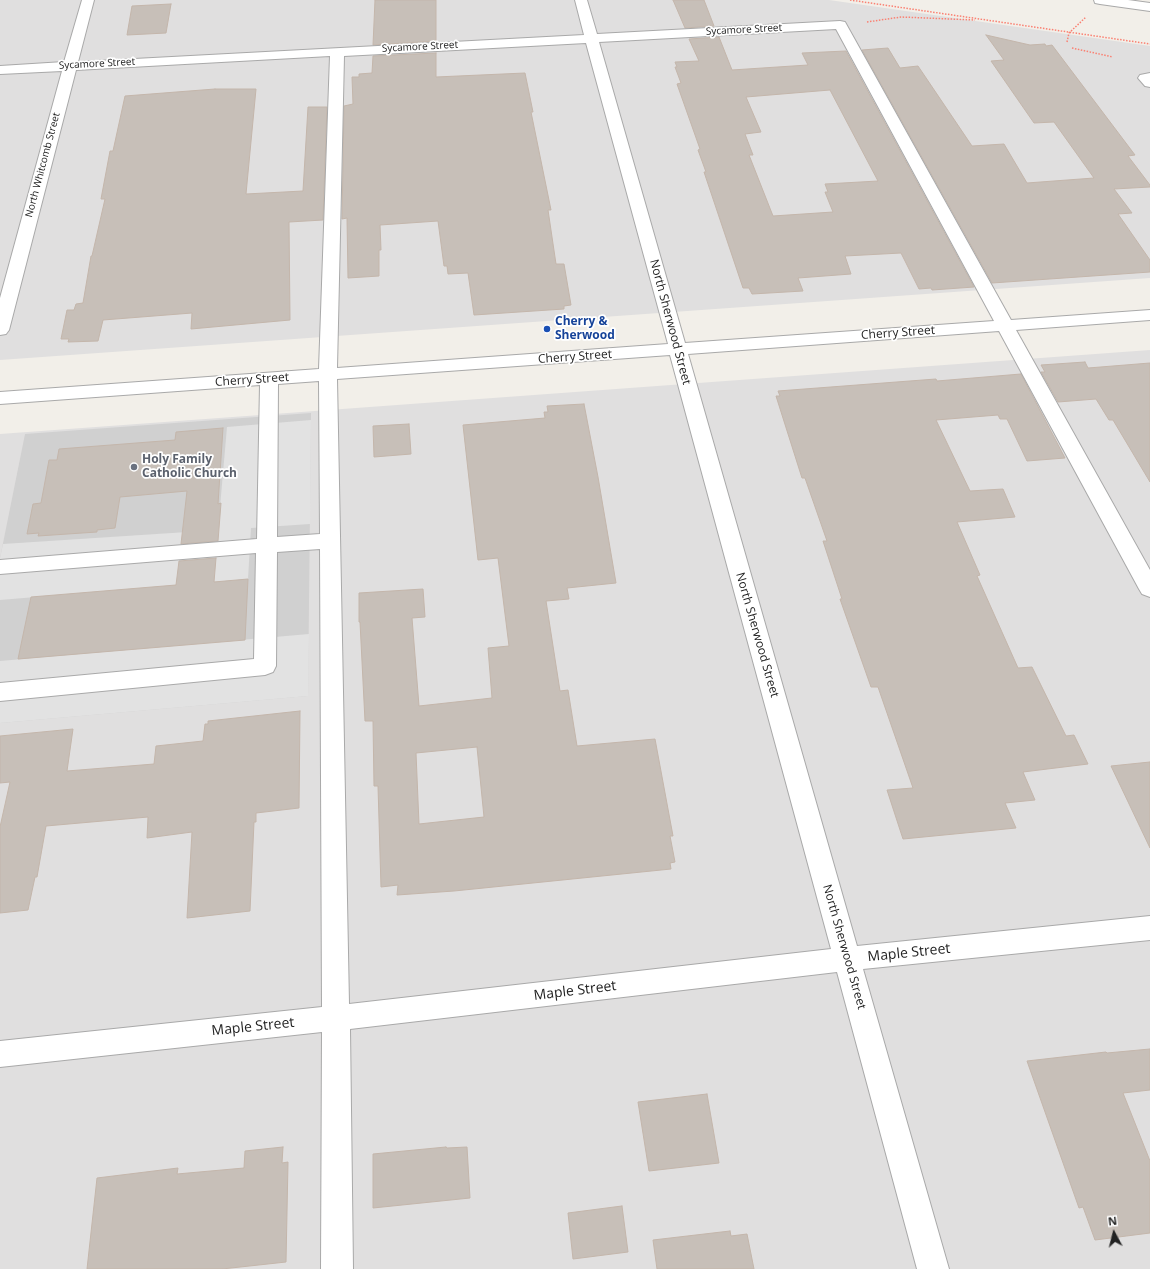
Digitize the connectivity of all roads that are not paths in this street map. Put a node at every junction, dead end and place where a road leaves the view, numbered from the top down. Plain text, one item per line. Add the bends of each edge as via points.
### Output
1 (88, 0) edge
2 (581, 0) edge
3 (1100, 0) edge
4 (1123, 2) edge
5 (1150, 7) edge
6 (592, 38) junction
7 (337, 52) junction
8 (69, 66) junction
9 (0, 70) edge
10 (1150, 315) edge
11 (1006, 325) junction
12 (0, 330) edge
13 (677, 349) junction
14 (328, 374) junction
15 (269, 379) junction
16 (0, 398) edge
17 (330, 541) junction
18 (267, 545) junction
19 (0, 567) edge
20 (1150, 589) edge
21 (0, 692) edge
22 (1150, 928) edge
23 (847, 959) junction
24 (336, 1018) junction
25 (0, 1054) edge
26 (337, 1269) edge
27 (933, 1269) edge

1 - 8 street, North Whitcomb Street
2 - 6 street, North Sherwood Street
3 - 4 street
4 - 5 street
6 - 7 street, Sycamore Street
6 - 11 street, Sycamore Street via 840,25
6 - 13 street, North Sherwood Street
7 - 8 street, Sycamore Street
7 - 14 street
8 - 9 street, Sycamore Street
8 - 12 street, North Whitcomb Street
10 - 11 street, Cherry Street
11 - 13 street, Cherry Street
11 - 20 street
13 - 14 street, Cherry Street
13 - 23 street, North Sherwood Street
14 - 15 street, Cherry Street
14 - 17 street
15 - 16 street, Cherry Street
15 - 18 street
17 - 18 street
17 - 24 street
18 - 19 street
18 - 21 street via 265,666
22 - 23 street, Maple Street
23 - 24 street, Maple Street
23 - 27 street, North Sherwood Street
24 - 25 street, Maple Street
24 - 26 street

